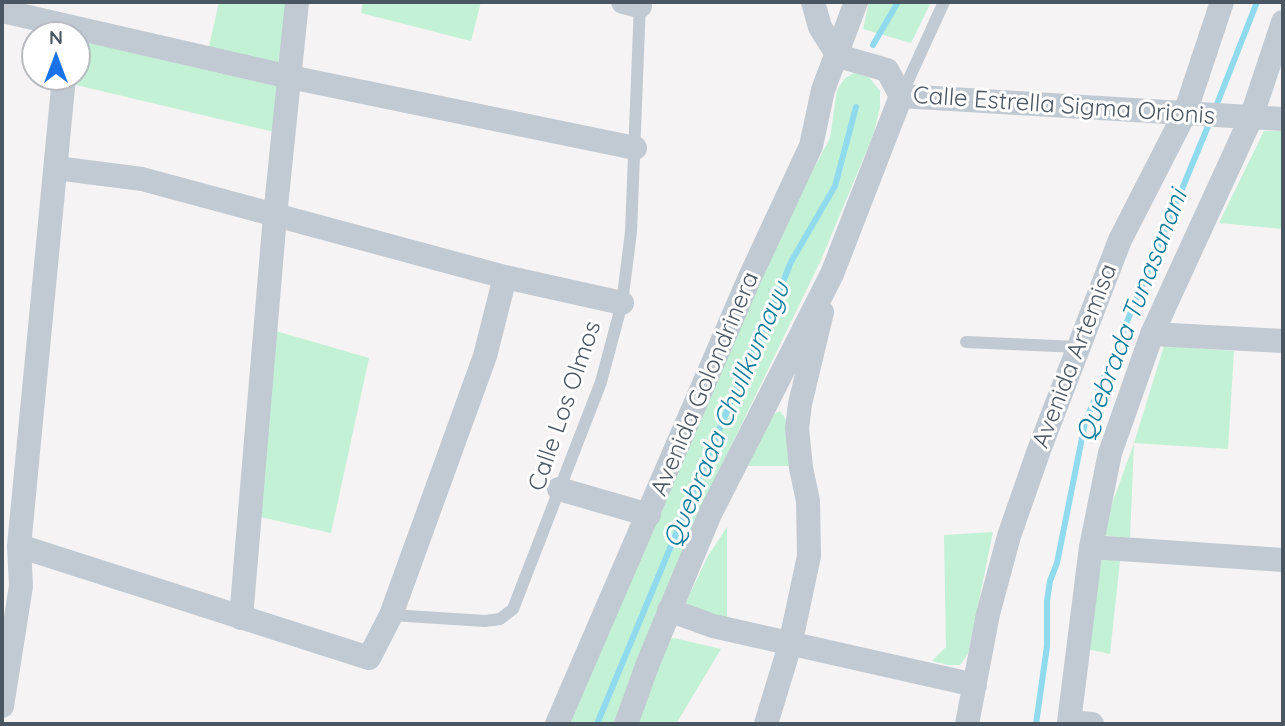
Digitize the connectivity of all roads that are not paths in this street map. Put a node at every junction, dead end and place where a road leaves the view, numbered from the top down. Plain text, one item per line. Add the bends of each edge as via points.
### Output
1 (297, 2) edge
2 (813, 2) edge
3 (856, 2) edge
4 (944, 2) edge
5 (1222, 2) edge
6 (634, 3) edge
7 (2, 11) edge
8 (34, 21) edge
9 (1283, 22) edge
10 (91, 36) edge
11 (838, 55) junction
12 (290, 77) junction
13 (63, 91) edge
14 (901, 96) junction
15 (1203, 114) junction
16 (1251, 118) junction
17 (1283, 119) edge
18 (635, 148) junction
19 (56, 168) junction
20 (275, 216) junction
21 (832, 274) junction
22 (505, 277) junction
23 (622, 303) junction
24 (1152, 334) junction
25 (1283, 341) edge
26 (966, 342) dead end
27 (1078, 347) junction
28 (559, 489) junction
29 (649, 515) junction
30 (19, 546) junction
31 (1091, 547) junction
32 (1283, 560) edge
33 (669, 610) junction
34 (391, 615) junction
35 (241, 618) junction
36 (790, 645) junction
37 (975, 685) junction
38 (2, 706) edge
39 (1080, 723) edge
40 (557, 724) edge
41 (626, 724) edge
42 (766, 724) edge
43 (967, 724) edge

1 - 12 street
2 - 11 street via 820,27
3 - 11 street, Avenida Golondrinera
4 - 14 lane
5 - 15 street, Avenida Artemisa
6 - 18 lane, Calle Los Olmos
7 - 8 street
9 - 16 street
10 - 12 street
11 - 14 street, Calle Estrella Sigma Orionis via 887,70
11 - 29 street, Avenida Golondrinera via 823,90 811,146
12 - 18 street
12 - 20 street
13 - 19 street
14 - 15 street, Calle Estrella Sigma Orionis
14 - 21 street
15 - 16 street, Calle Estrella Sigma Orionis
15 - 27 street, Avenida Artemisa via 1120,240
16 - 17 street, Calle Estrella Sigma Orionis
16 - 24 street
18 - 23 lane, Calle Los Olmos
19 - 20 street via 142,179
19 - 30 street
20 - 22 street
20 - 35 street
21 - 33 street via 710,514
21 - 36 street via 797,428 808,501 809,556
22 - 23 street
22 - 34 street via 485,356
23 - 28 lane, Calle Los Olmos via 601,382
24 - 25 street
24 - 31 street via 1110,453
26 - 27 lane
27 - 37 street, Avenida Artemisa via 1009,536
28 - 29 street
28 - 34 lane, Calle Los Olmos via 513,609 500,619
29 - 40 street, Avenida Golondrinera
30 - 35 street
30 - 38 street via 21,586
31 - 32 street
31 - 39 street
33 - 36 street
33 - 41 street
34 - 35 street via 369,658
36 - 37 street
36 - 42 street
37 - 43 street, Avenida Artemisa

